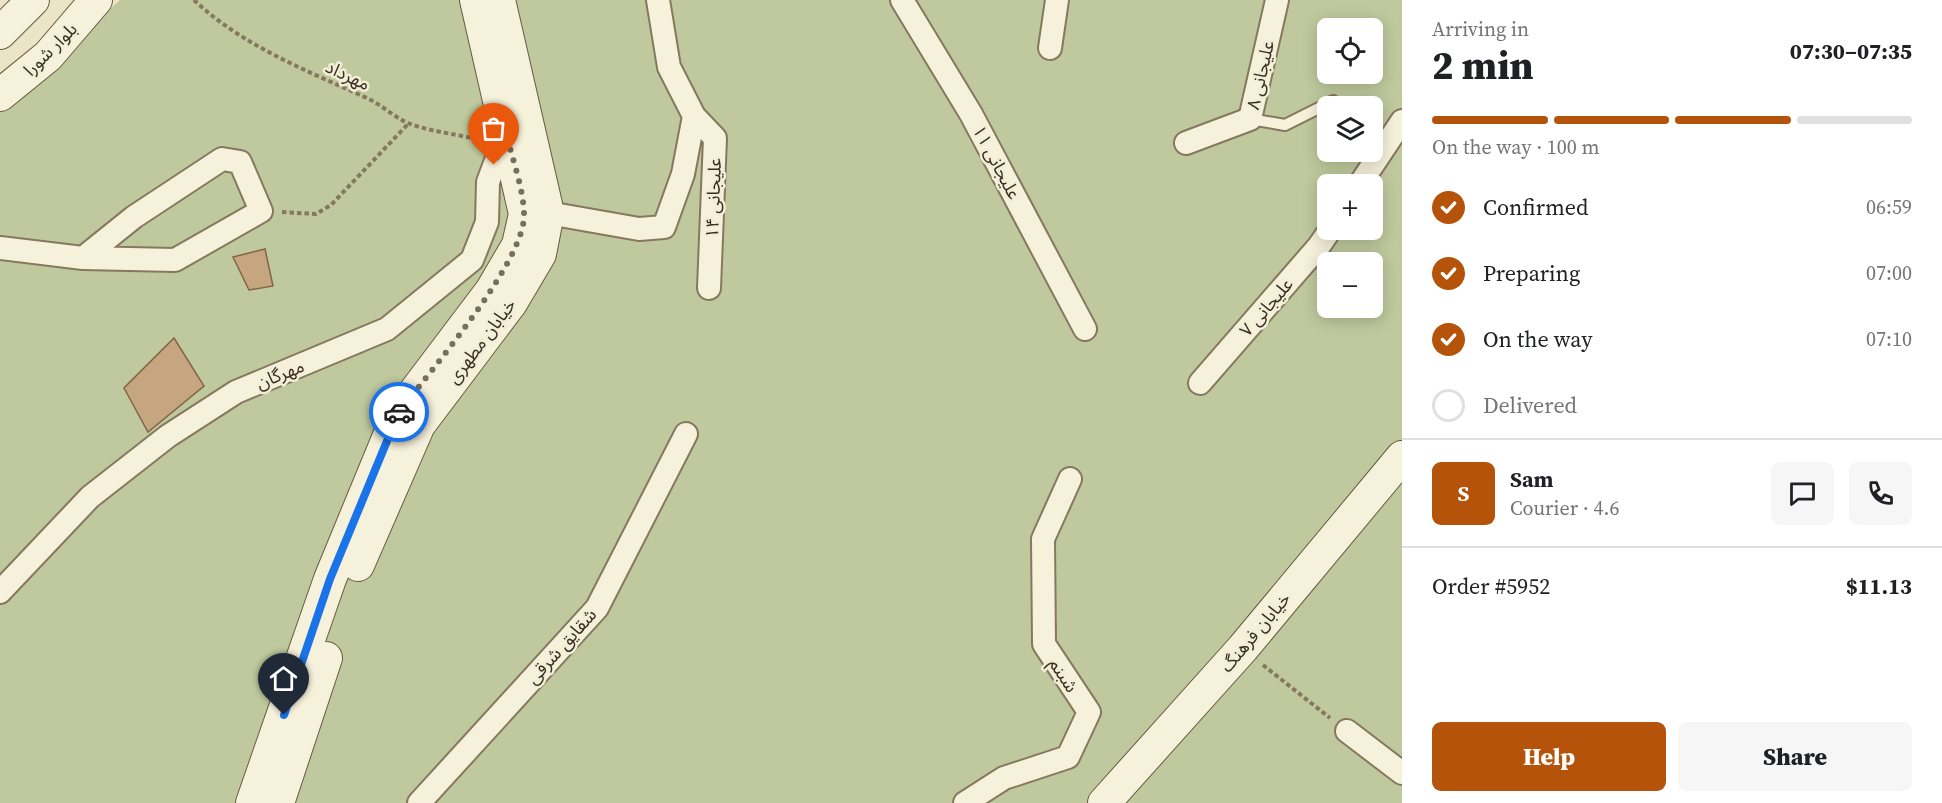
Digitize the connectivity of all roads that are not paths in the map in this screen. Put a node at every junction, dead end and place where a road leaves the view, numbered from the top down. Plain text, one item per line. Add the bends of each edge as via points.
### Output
1 (33, 0) edge
2 (96, 0) edge
3 (476, 0) edge
4 (499, 0) edge
5 (658, 0) edge
6 (902, 0) edge
7 (1057, 0) edge
8 (1277, 0) edge
9 (0, 33) edge
10 (1050, 48) dead end
11 (0, 95) edge
12 (1317, 109) edge
13 (694, 117) junction
14 (1250, 119) junction
15 (1402, 121) edge
16 (517, 130) junction
17 (1186, 143) dead end
18 (1367, 174) edge
19 (548, 213) junction
20 (1322, 240) edge
21 (0, 248) edge
22 (83, 258) junction
23 (709, 288) dead end
24 (1085, 329) dead end
25 (1200, 383) dead end
26 (686, 434) dead end
27 (1402, 457) edge
28 (1070, 479) dead end
29 (339, 583) junction
30 (0, 592) edge
31 (1347, 732) road end
32 (1402, 773) edge
33 (269, 794) edge
34 (419, 803) edge
35 (965, 803) edge
36 (1104, 803) edge

1 - 9 main road
2 - 11 main road, بلوار شورا via 48,56
3 - 16 main road, خیابان مطهری
4 - 16 main road, خیابان مطهری
5 - 13 street, علیجانی ۱۴ via 669,68
6 - 24 street, علیجانی ۱۱ via 971,114
7 - 10 street
8 - 14 street, علیجانی ۸
12 - 14 lane via 1285,125
13 - 19 street via 683,174 664,227 639,229
13 - 23 street, علیجانی ۱۴ via 715,138
14 - 17 street, علیجانی ۸
15 - 18 street
16 - 19 main road, خیابان مطهری
16 - 29 main road, خیابان مطهری via 525,214 518,245 491,291 398,414
16 - 30 street, مهرگان via 488,182 487,222 472,260 387,329 236,392 168,436 90,497
19 - 29 main road, خیابان مطهری via 540,254 511,303 419,425
20 - 25 street, علیجانی ۷
21 - 22 street
22 - 22 street via 175,260 261,211 240,162 222,159
26 - 34 street, شقایق شرقی via 597,608
27 - 36 main road, خیابان فرهنگ via 1243,648
28 - 35 street, شبنم via 1043,539 1044,644 1089,712 1068,757 1004,778
29 - 33 main road, خیابان مطهری
31 - 32 street

